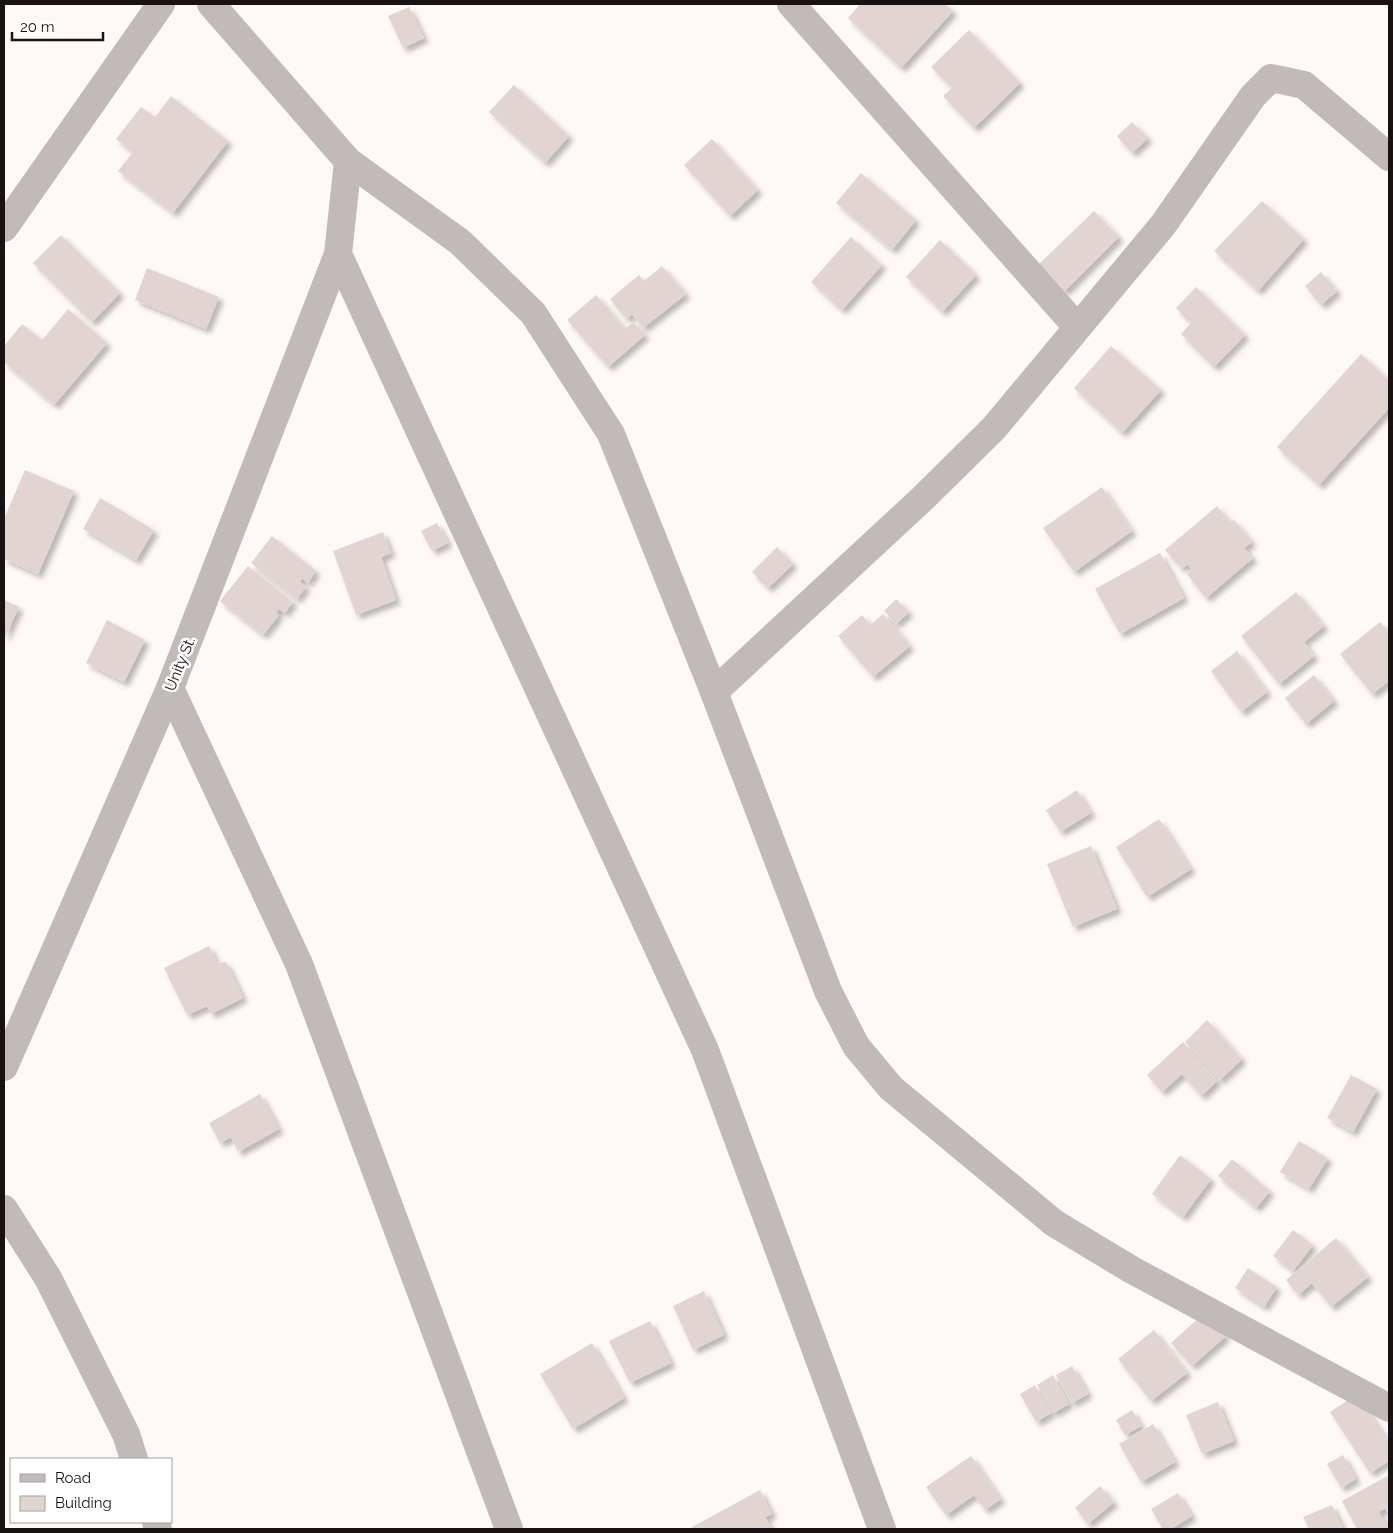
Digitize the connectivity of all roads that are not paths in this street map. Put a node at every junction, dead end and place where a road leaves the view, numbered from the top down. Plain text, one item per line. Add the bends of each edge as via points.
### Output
1 (161, 4) edge
2 (211, 4) edge
3 (791, 4) edge
4 (1389, 157) edge
5 (348, 161) junction
6 (4, 228) edge
7 (338, 254) junction
8 (1077, 327) junction
9 (170, 688) junction
10 (714, 692) junction
11 (4, 1067) edge
12 (4, 1209) edge
13 (1389, 1408) edge
14 (134, 1458) edge
15 (509, 1529) edge
16 (882, 1529) edge

1 - 6 street
2 - 5 street
3 - 8 street
4 - 8 street via 1304,85 1271,78 1252,96 1163,225
5 - 7 street, Unity St.
5 - 10 street via 460,242 534,312 611,434
7 - 9 street, Unity St.
7 - 16 street via 705,1050
8 - 10 street via 994,428
9 - 11 street, Unity St.
9 - 15 street via 299,964
10 - 13 street via 828,991 856,1046 891,1088 1054,1222 1132,1270
12 - 14 street via 48,1278 126,1434

